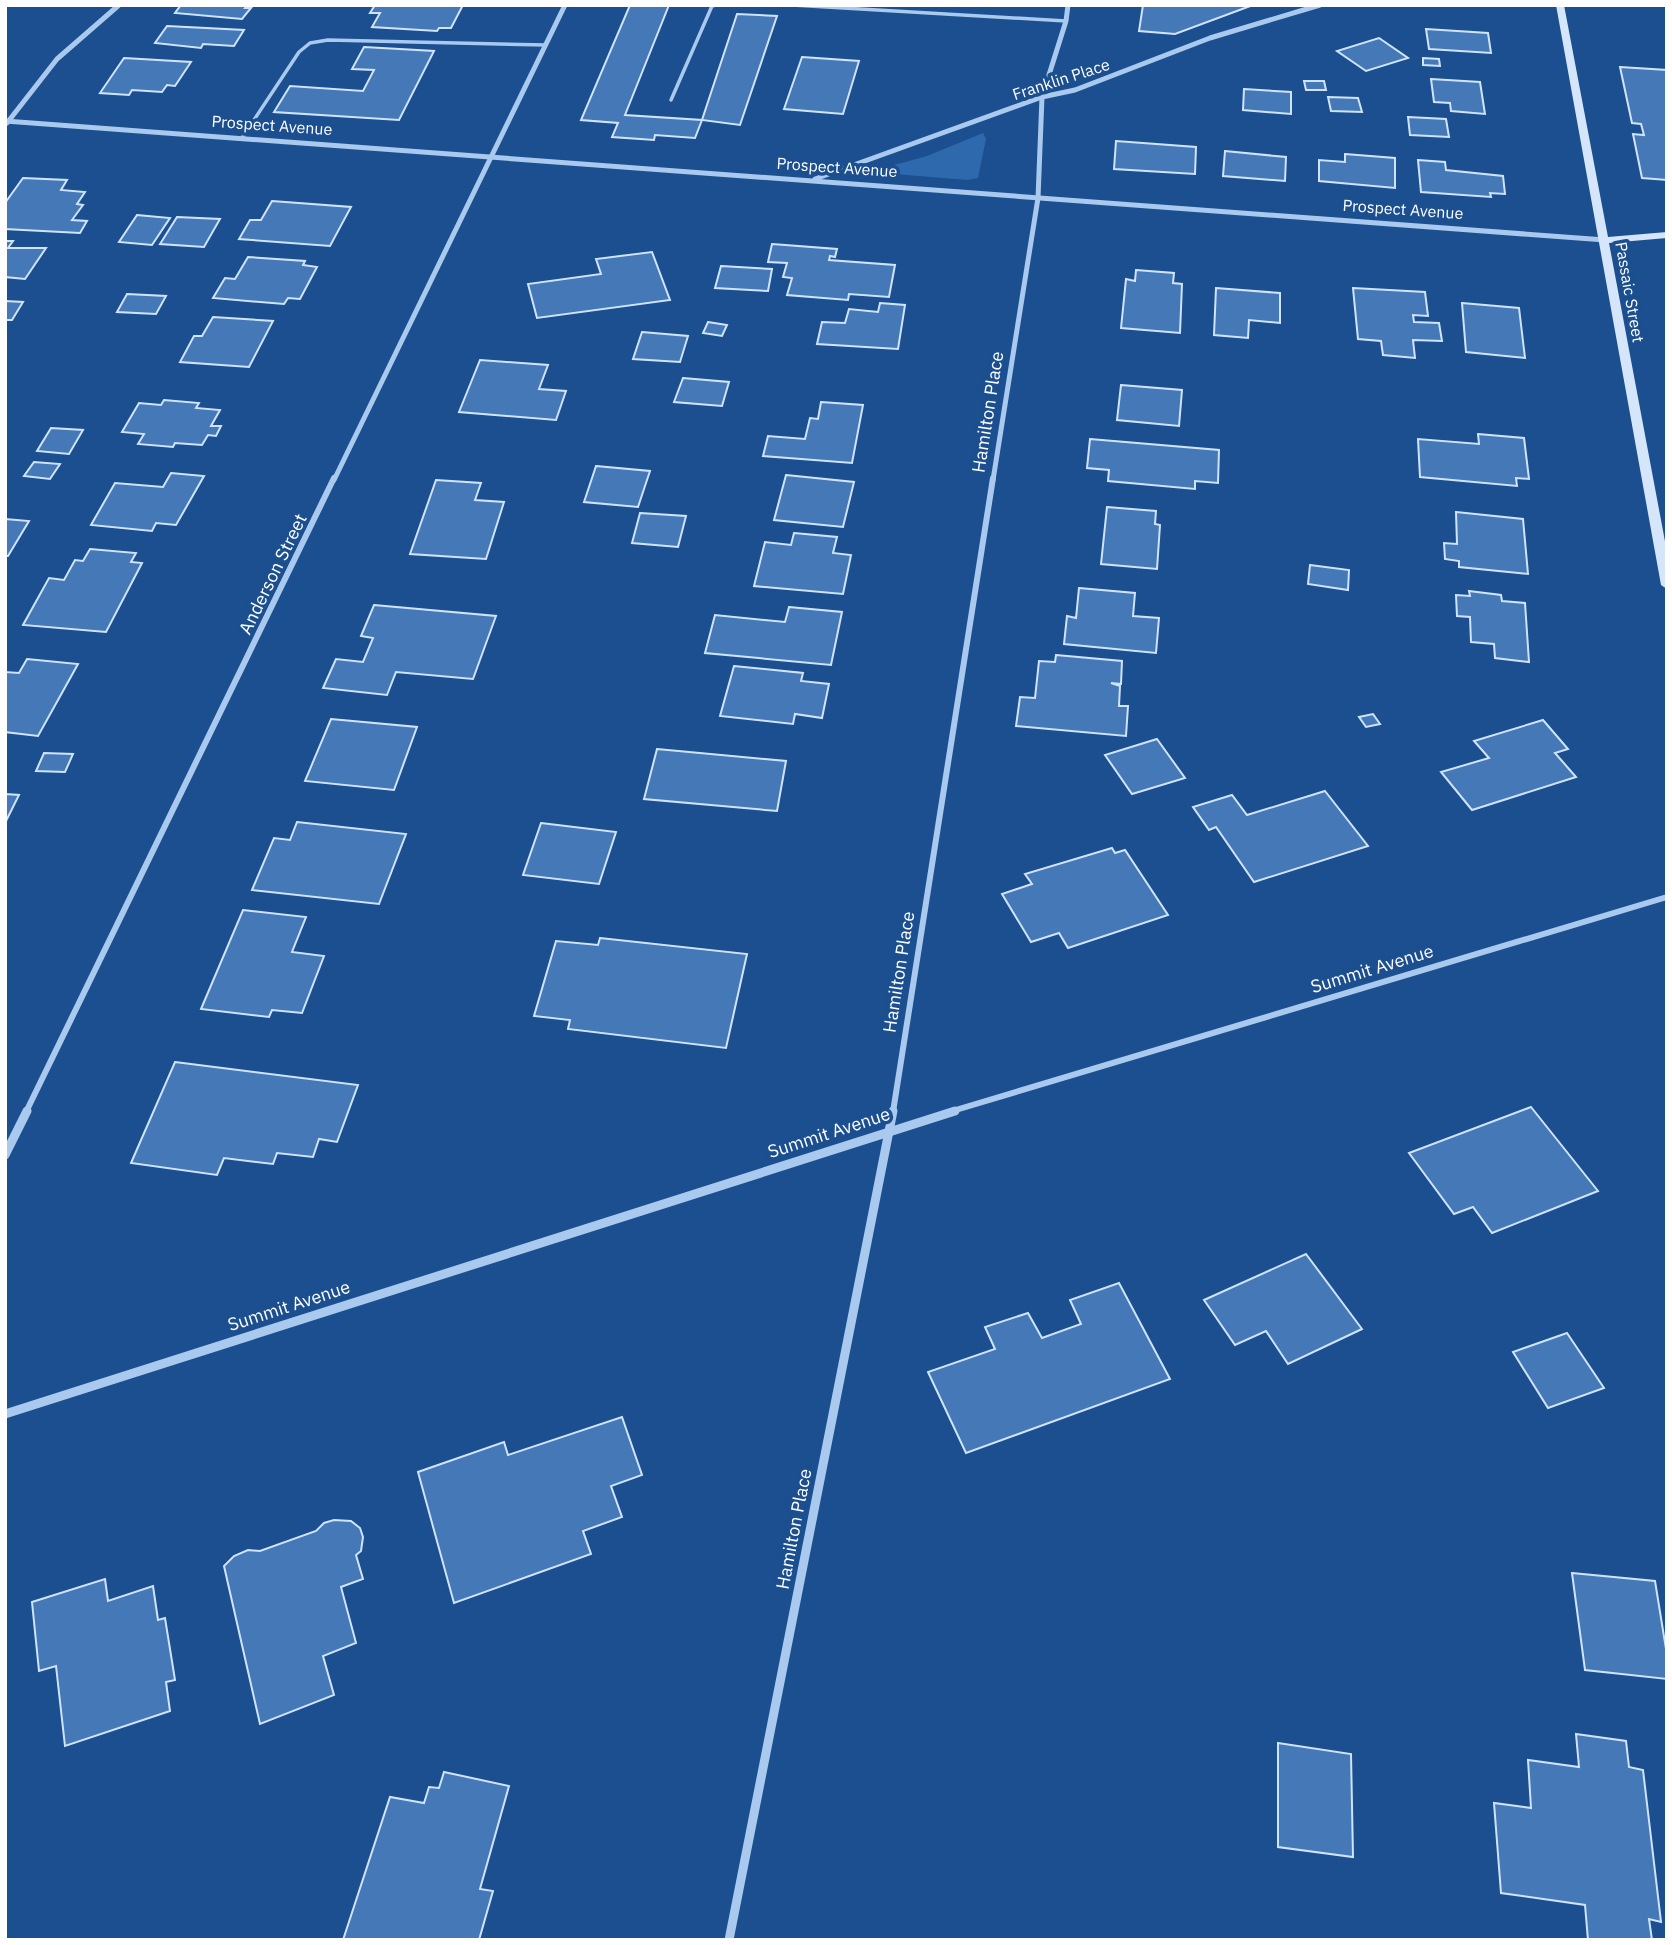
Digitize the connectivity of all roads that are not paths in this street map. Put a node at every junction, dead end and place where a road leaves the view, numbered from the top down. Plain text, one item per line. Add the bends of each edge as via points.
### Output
1 (119, 5) edge
2 (565, 5) edge
3 (716, 5) edge
4 (792, 5) edge
5 (1068, 5) edge
6 (1320, 5) edge
7 (1560, 5) edge
8 (1066, 21) junction
9 (546, 45) junction
10 (1042, 97) junction
11 (671, 100) dead end
12 (6, 122) edge
13 (242, 138) junction
14 (492, 157) junction
15 (810, 181) junction
16 (1038, 198) junction
17 (1667, 235) edge
18 (1605, 240) junction
19 (1665, 568) edge
20 (1667, 585) edge
21 (1667, 897) edge
22 (890, 1130) junction
23 (5, 1155) edge
24 (5, 1413) edge
25 (729, 1940) edge

1 - 12 street via 57,59
2 - 9 street, Anderson Street
3 - 11 lane
4 - 8 lane
5 - 8 street, Hamilton Place
6 - 10 street, Franklin Place via 1210,38 1075,90
7 - 18 main road, Passaic Street
8 - 10 street, Hamilton Place
9 - 13 lane via 369,39 310,43 299,52
9 - 14 street, Anderson Street
10 - 15 street, Franklin Place
10 - 16 street, Hamilton Place
12 - 13 street, Prospect Avenue
13 - 14 street, Prospect Avenue
14 - 15 street, Prospect Avenue
14 - 23 street, Anderson Street
15 - 16 street, Prospect Avenue
16 - 18 street, Prospect Avenue
16 - 22 street, Hamilton Place
17 - 18 main road, Prospect Avenue
18 - 19 main road, Passaic Street
19 - 20 main road, Passaic Street
21 - 22 street, Summit Avenue
22 - 24 street, Summit Avenue
22 - 25 street, Hamilton Place

